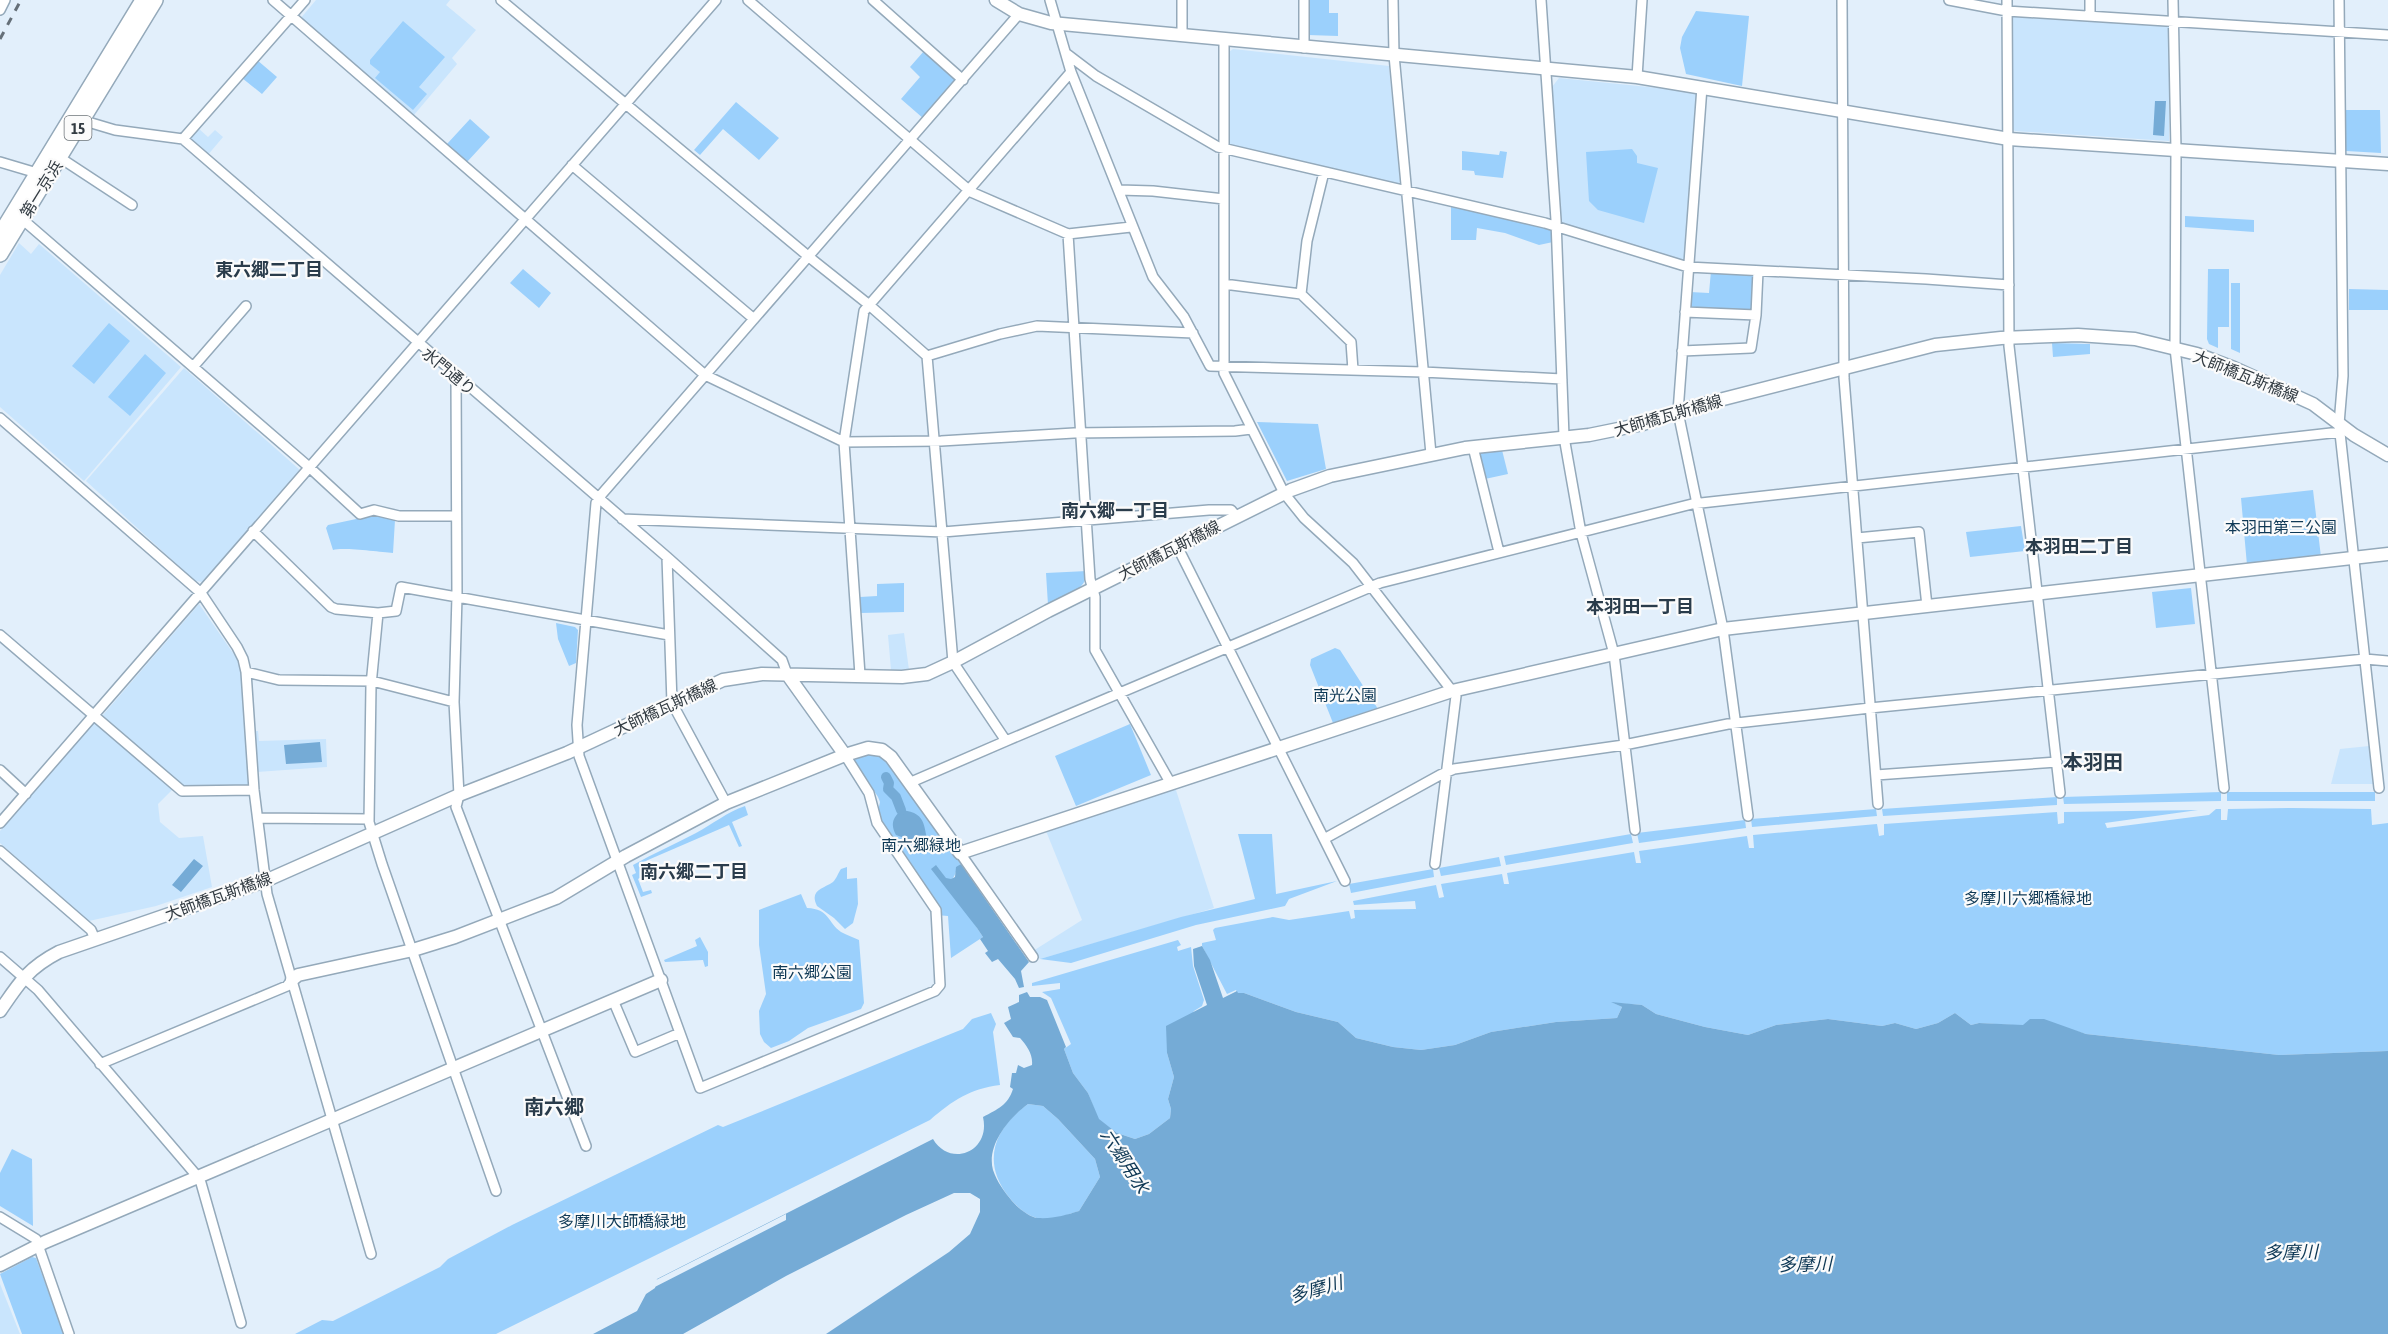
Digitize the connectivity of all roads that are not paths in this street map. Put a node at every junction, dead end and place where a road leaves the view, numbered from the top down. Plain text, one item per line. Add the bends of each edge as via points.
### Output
1 (5, 0) edge
2 (143, 0) edge
3 (155, 0) edge
4 (273, 0) edge
5 (305, 0) edge
6 (501, 0) edge
7 (716, 0) edge
8 (748, 0) edge
9 (873, 0) edge
10 (996, 0) edge
11 (1050, 0) edge
12 (1182, 0) edge
13 (1304, 0) edge
14 (1393, 0) edge
15 (1541, 0) edge
16 (1642, 0) edge
17 (1842, 0) edge
18 (1949, 0) edge
19 (2007, 0) edge
20 (2090, 0) edge
21 (2173, 0) edge
22 (2339, 0) edge
23 (0, 10) edge
24 (2007, 11) junction
25 (1019, 14) junction
26 (291, 16) junction
27 (2090, 16) junction
28 (2173, 21) junction
29 (1059, 24) junction
30 (2339, 32) junction
31 (2388, 35) edge
32 (1182, 36) junction
33 (1224, 40) junction
34 (1304, 48) junction
35 (1067, 54) junction
36 (1394, 55) junction
37 (1546, 68) junction
38 (1071, 72) junction
39 (1637, 76) junction
40 (963, 80) junction
41 (1702, 87) junction
42 (626, 104) junction
43 (1842, 111) junction
44 (77, 118) junction
45 (183, 139) junction
46 (910, 140) junction
47 (2009, 140) junction
48 (1224, 149) junction
49 (2176, 150) junction
50 (65, 161) dead end
51 (2341, 161) junction
52 (0, 162) edge
53 (2388, 164) edge
54 (572, 165) junction
55 (1324, 172) junction
56 (37, 173) junction
57 (968, 190) junction
58 (1119, 190) junction
59 (1407, 193) junction
60 (1224, 199) junction
61 (132, 205) dead end
62 (22, 219) junction
63 (525, 219) junction
64 (1131, 227) junction
65 (1556, 227) junction
66 (1068, 234) junction
67 (0, 235) edge
68 (0, 254) edge
69 (808, 256) junction
70 (1688, 267) junction
71 (1758, 271) junction
72 (1843, 274) junction
73 (1224, 284) junction
74 (2009, 285) junction
75 (1301, 294) junction
76 (868, 304) junction
77 (246, 306) dead end
78 (1685, 312) junction
79 (1756, 315) junction
80 (754, 318) junction
81 (1074, 327) junction
82 (1193, 333) junction
83 (2009, 338) junction
84 (417, 344) junction
85 (2175, 348) junction
86 (1682, 351) junction
87 (927, 356) junction
88 (1224, 366) junction
89 (193, 367) junction
90 (1844, 369) junction
91 (1353, 370) junction
92 (1423, 372) junction
93 (705, 375) junction
94 (456, 376) junction
95 (1562, 379) junction
96 (1678, 412) junction
97 (0, 418) edge
98 (2340, 428) junction
99 (1251, 429) junction
100 (1081, 433) junction
101 (1564, 437) junction
102 (935, 441) junction
103 (844, 442) junction
104 (1473, 447) junction
105 (2186, 450) junction
106 (1431, 454) junction
107 (2388, 455) edge
108 (309, 467) junction
109 (2023, 467) junction
110 (1853, 486) junction
111 (1284, 493) junction
112 (597, 499) junction
113 (1698, 503) junction
114 (456, 516) junction
115 (1237, 517) junction
116 (622, 519) junction
117 (1086, 519) junction
118 (852, 528) junction
119 (253, 531) junction
120 (943, 532) junction
121 (1581, 532) junction
122 (1857, 538) junction
123 (1178, 546) junction
124 (1499, 552) junction
125 (2388, 554) edge
126 (667, 557) junction
127 (2354, 558) junction
128 (2200, 575) junction
129 (1371, 587) junction
130 (1093, 588) junction
131 (201, 593) junction
132 (2037, 593) junction
133 (457, 596) junction
134 (1926, 606) junction
135 (378, 613) junction
136 (1863, 613) junction
137 (587, 621) junction
138 (1723, 629) junction
139 (0, 635) edge
140 (669, 635) junction
141 (1229, 648) junction
142 (1614, 654) junction
143 (2364, 659) junction
144 (2388, 661) edge
145 (953, 662) junction
146 (246, 672) junction
147 (787, 674) junction
148 (860, 675) junction
149 (2212, 675) junction
150 (372, 681) junction
151 (1452, 691) junction
152 (2048, 691) junction
153 (1120, 693) junction
154 (454, 702) junction
155 (672, 703) junction
156 (1870, 708) junction
157 (93, 716) junction
158 (1736, 724) junction
159 (1006, 741) junction
160 (1624, 745) junction
161 (578, 748) junction
162 (1278, 748) junction
163 (845, 755) junction
164 (2057, 762) junction
165 (0, 770) edge
166 (1446, 771) junction
167 (1876, 775) junction
168 (909, 783) junction
169 (1171, 784) junction
170 (2224, 788) dead end
171 (2379, 788) dead end
172 (254, 790) junction
173 (2060, 793) dead end
174 (26, 794) junction
175 (459, 795) junction
176 (726, 803) junction
177 (1878, 804) dead end
178 (1748, 816) dead end
179 (258, 818) junction
180 (369, 819) junction
181 (0, 823) edge
182 (1635, 830) dead end
183 (373, 832) junction
184 (1324, 839) junction
185 (0, 851) edge
186 (960, 853) junction
187 (618, 861) junction
188 (1435, 864) dead end
189 (265, 881) junction
190 (1345, 881) dead end
191 (499, 919) junction
192 (95, 939) junction
193 (413, 950) junction
194 (0, 957) edge
195 (1033, 957) dead end
196 (23, 977) junction
197 (292, 980) junction
198 (661, 980) junction
199 (613, 1000) junction
200 (0, 1011) edge
201 (541, 1031) junction
202 (680, 1033) junction
203 (100, 1064) junction
204 (453, 1068) junction
205 (333, 1119) junction
206 (586, 1146) dead end
207 (197, 1176) junction
208 (496, 1191) dead end
209 (0, 1217) edge
210 (38, 1245) junction
211 (371, 1254) dead end
212 (0, 1265) edge
213 (241, 1323) dead end
214 (69, 1334) edge

1 - 23 street
2 - 44 highway, 第一京浜 / 15
3 - 44 highway, 第一京浜 / 15
4 - 26 street
5 - 26 street
6 - 42 street
7 - 42 street
8 - 46 street
9 - 40 street
10 - 25 street
11 - 29 street
12 - 32 street
13 - 34 street
14 - 36 street
15 - 37 street
16 - 39 street
17 - 43 street
18 - 24 street
19 - 24 street
20 - 27 street
21 - 28 street
22 - 30 street
24 - 27 street
24 - 47 street
25 - 29 street
25 - 40 street
26 - 45 street
26 - 63 street
27 - 28 street
28 - 30 street
28 - 49 street
29 - 32 street
29 - 35 street
30 - 31 street
30 - 51 street
32 - 33 street
33 - 34 street
33 - 48 street
34 - 36 street
35 - 38 street
35 - 48 street via 1096,76
36 - 37 street
36 - 59 street
37 - 39 street
37 - 65 street
38 - 57 street
38 - 58 street
39 - 41 street
40 - 46 street
41 - 43 street
41 - 70 street
42 - 54 street
42 - 69 street
43 - 47 street
43 - 72 street
44 - 45 street via 115,130
44 - 56 highway, 第一京浜 / 15
44 - 62 highway, 第一京浜 / 15
45 - 84 street, 水門通り
46 - 57 street
46 - 69 street
47 - 49 street
47 - 74 street
48 - 55 street
48 - 60 street
49 - 51 street
49 - 85 street
50 - 61 street
51 - 53 street
51 - 98 street
52 - 56 street
54 - 63 street
54 - 80 street
55 - 59 street
55 - 75 street via 1307,241
56 - 67 highway, 第一京浜 / 15
57 - 66 street
57 - 76 street
58 - 60 street
58 - 64 street
59 - 65 street
59 - 92 street
60 - 73 street
62 - 68 highway, 第一京浜 / 15
62 - 89 street
63 - 84 street
63 - 93 street
64 - 66 street
64 - 82 street via 1153,277
65 - 70 street
65 - 95 street
66 - 81 street
69 - 76 street
69 - 80 street
70 - 71 street
70 - 78 street
71 - 72 street
71 - 79 street
72 - 74 street
72 - 90 street
73 - 75 street
73 - 88 street
74 - 83 street
75 - 91 street via 1351,342
76 - 87 street
76 - 103 street
77 - 89 street
78 - 79 street
78 - 86 street
79 - 86 street via 1751,348
80 - 93 street
81 - 82 street
81 - 87 street via 1037,326
81 - 100 street
82 - 88 street via 1210,366
83 - 85 street, 大師橋瓦斯橋線 via 2116,337
83 - 90 street, 大師橋瓦斯橋線 via 1935,345
83 - 109 street
84 - 94 street, 水門通り
84 - 108 street
85 - 98 street, 大師橋瓦斯橋線 via 2280,388 2313,404
85 - 105 street
86 - 96 street
87 - 102 street
88 - 91 street
88 - 99 street
89 - 108 street
90 - 96 street, 大師橋瓦斯橋線
90 - 110 street
91 - 92 street
92 - 95 street
92 - 106 street
93 - 103 street
93 - 112 street
94 - 112 street, 水門通り
94 - 114 street
95 - 101 street
96 - 101 street, 大師橋瓦斯橋線 via 1598,434
96 - 113 street
97 - 131 street
98 - 105 street
98 - 107 street, 大師橋瓦斯橋線
98 - 127 street
99 - 100 street
99 - 111 street
100 - 102 street
100 - 117 street
101 - 104 street, 大師橋瓦斯橋線
101 - 121 street
102 - 103 street
102 - 120 street
103 - 118 street
104 - 106 street, 大師橋瓦斯橋線
104 - 124 street
105 - 109 street
105 - 128 street
106 - 111 street, 大師橋瓦斯橋線 via 1324,477
108 - 114 street via 360,514 374,510 399,516
108 - 119 street
109 - 110 street
109 - 132 street
110 - 113 street
110 - 122 street
111 - 115 street, 大師橋瓦斯橋線
111 - 129 street via 1304,518 1353,563
112 - 116 street, 水門通り
112 - 137 street
113 - 121 street
113 - 138 street
114 - 133 street
115 - 117 street via 1231,510 1209,510
115 - 123 street, 大師橋瓦斯橋線
116 - 118 street
116 - 126 street, 水門通り
117 - 120 street
117 - 130 street
118 - 120 street
118 - 148 street
119 - 131 street
119 - 135 street via 331,607
120 - 145 street
121 - 124 street
121 - 142 street
122 - 134 street via 1919,532
122 - 136 street
123 - 130 street, 大師橋瓦斯橋線
123 - 141 street
124 - 129 street
125 - 127 street
126 - 140 street
126 - 147 street, 水門通り via 782,660
127 - 128 street
127 - 143 street
128 - 132 street
128 - 149 street
129 - 141 street
129 - 151 street
130 - 145 street, 大師橋瓦斯橋線
130 - 153 street via 1095,650
131 - 146 street via 237,647
131 - 157 street
132 - 134 street
132 - 152 street
133 - 135 street via 401,587 396,611
133 - 137 street
133 - 154 street
134 - 136 street
135 - 150 street
136 - 138 street
136 - 156 street
137 - 140 street
137 - 161 street
138 - 142 street
138 - 158 street
139 - 157 street
140 - 155 street
141 - 153 street
141 - 162 street
142 - 151 street
142 - 160 street
143 - 144 street
143 - 149 street
143 - 171 street
145 - 148 street, 大師橋瓦斯橋線 via 927,674
145 - 159 street
146 - 150 street via 279,680
146 - 172 street
147 - 148 street, 大師橋瓦斯橋線
147 - 155 street, 大師橋瓦斯橋線 via 723,680
147 - 163 street
149 - 152 street
149 - 170 street
150 - 154 street
150 - 180 street
151 - 162 street
151 - 166 street via 1456,696
152 - 156 street
152 - 164 street
153 - 159 street
153 - 169 street
154 - 175 street
155 - 161 street, 大師橋瓦斯橋線
155 - 176 street
156 - 158 street
156 - 167 street
157 - 172 street via 182,791
157 - 174 street
158 - 160 street
158 - 178 street
159 - 168 street
160 - 166 street
160 - 182 street
161 - 175 street, 大師橋瓦斯橋線
161 - 187 street
162 - 169 street
162 - 184 street
163 - 168 street via 868,748 882,750
163 - 176 street
163 - 202 street via 868,793 877,823 936,910 940,985 935,991 700,1089
164 - 167 street
164 - 173 street
165 - 174 street
166 - 184 street
166 - 188 street
167 - 177 street
168 - 186 street
169 - 186 street
172 - 179 street
174 - 181 street
175 - 183 street, 大師橋瓦斯橋線
175 - 191 street via 456,807
176 - 187 street
179 - 180 street
179 - 189 street
180 - 183 street
183 - 189 street, 大師橋瓦斯橋線
183 - 193 street
184 - 190 street
185 - 192 street via 91,930
186 - 195 street
187 - 191 street via 556,898
187 - 198 street
189 - 192 street, 大師橋瓦斯橋線
189 - 197 street
191 - 193 street
191 - 201 street
192 - 196 street, 大師橋瓦斯橋線 via 59,952
193 - 197 street via 298,975
193 - 204 street
194 - 196 street
196 - 200 street, 大師橋瓦斯橋線
196 - 203 street
197 - 203 street via 286,986
197 - 205 street
198 - 199 street
198 - 202 street
199 - 201 street
199 - 202 street via 635,1052
201 - 204 street
201 - 206 street
203 - 207 street
204 - 205 street
204 - 208 street
205 - 207 street
205 - 211 street
207 - 210 street
207 - 213 street
209 - 210 street via 36,1239
210 - 212 street
210 - 214 street

